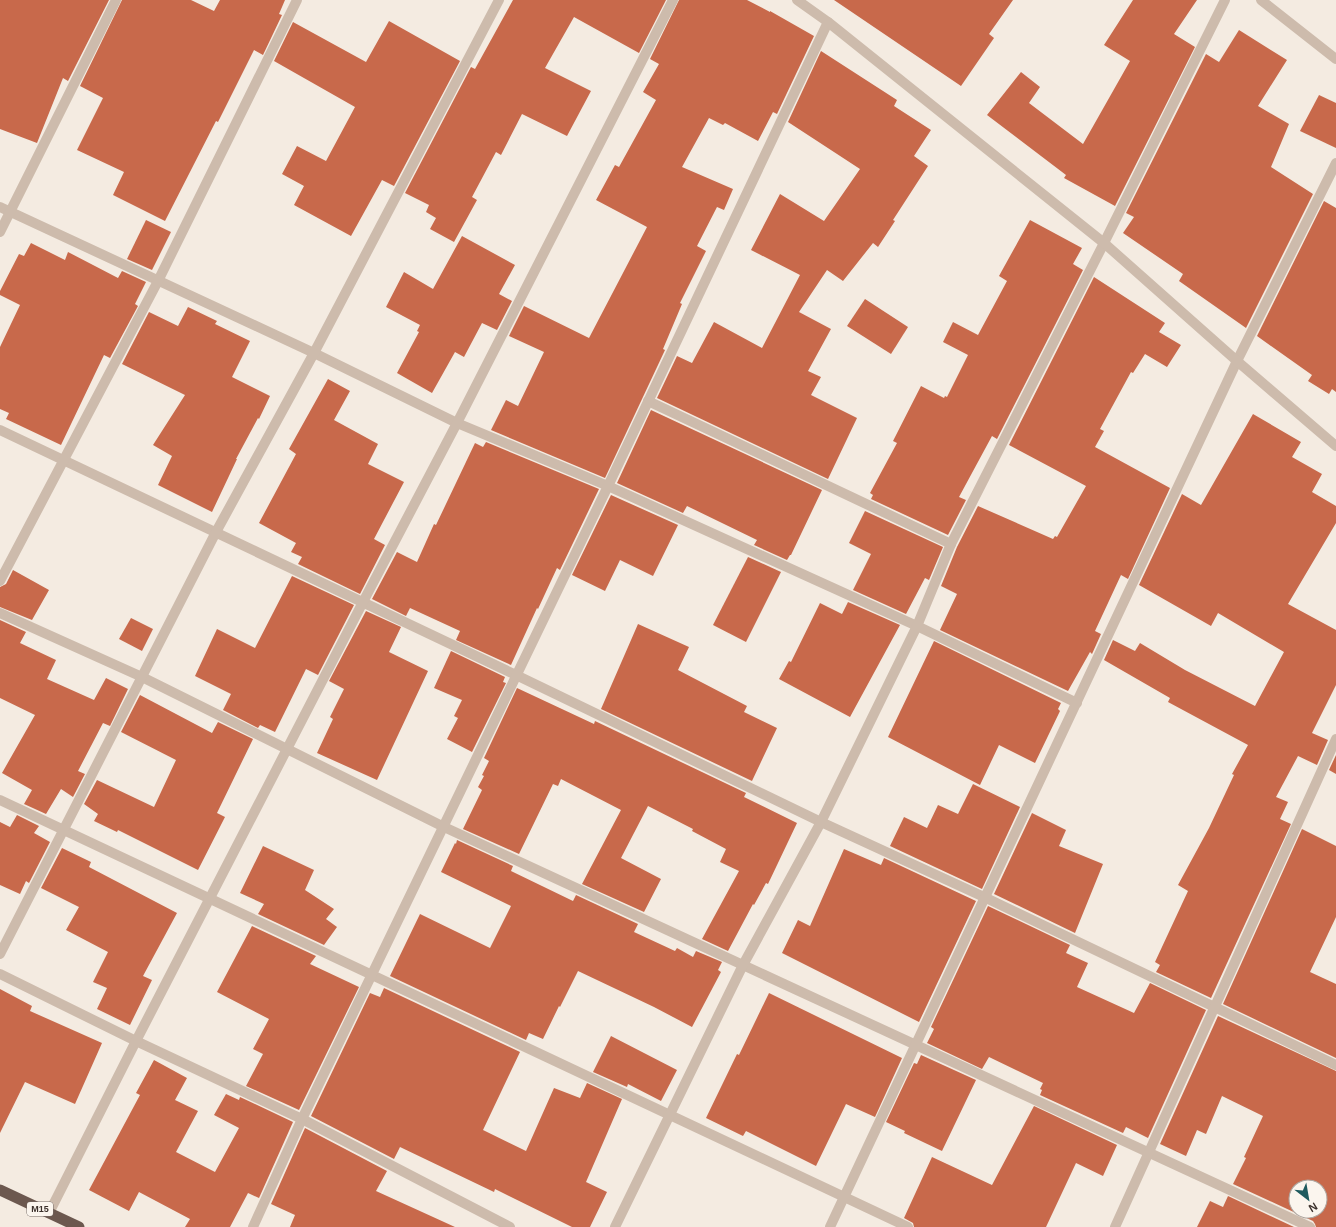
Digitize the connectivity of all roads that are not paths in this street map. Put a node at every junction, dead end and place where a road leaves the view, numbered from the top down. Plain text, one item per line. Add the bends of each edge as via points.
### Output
1 (116, 0) edge
2 (297, 0) edge
3 (499, 0) edge
4 (673, 0) edge
5 (797, 0) edge
6 (1225, 0) edge
7 (1261, 0) edge
8 (828, 22) junction
9 (1336, 59) edge
10 (1336, 163) edge
11 (0, 207) edge
12 (10, 212) junction
13 (0, 232) edge
14 (1104, 243) junction
15 (158, 281) junction
16 (314, 353) junction
17 (1236, 361) junction
18 (648, 402) junction
19 (457, 423) junction
20 (0, 430) edge
21 (1336, 446) edge
22 (64, 460) junction
23 (608, 486) junction
24 (216, 532) junction
25 (951, 544) junction
26 (0, 581) edge
27 (363, 602) junction
28 (0, 614) edge
29 (917, 626) junction
30 (516, 675) junction
31 (142, 677) junction
32 (1077, 703) junction
33 (1336, 739) edge
34 (287, 749) junction
35 (0, 800) edge
36 (821, 822) junction
37 (444, 827) junction
38 (63, 830) junction
39 (984, 897) junction
40 (210, 899) junction
41 (0, 954) edge
42 (743, 965) junction
43 (0, 974) edge
44 (373, 976) junction
45 (1214, 1007) junction
46 (136, 1042) junction
47 (915, 1045) junction
48 (1336, 1065) edge
49 (669, 1116) junction
50 (302, 1119) junction
51 (1149, 1153) junction
52 (0, 1190) edge
53 (844, 1197) junction
54 (49, 1213) junction
55 (79, 1227) edge
56 (253, 1227) edge
57 (510, 1227) edge
58 (615, 1227) edge
59 (830, 1227) edge
60 (908, 1227) edge
61 (1115, 1227) edge
62 (1310, 1227) edge

1 - 12 street
2 - 15 street
3 - 16 street
4 - 19 street
5 - 8 street
6 - 14 street
7 - 9 street
8 - 14 street
8 - 18 street
10 - 17 street
11 - 12 street
12 - 13 street
12 - 15 street
14 - 17 street
14 - 25 street
15 - 16 street
15 - 22 street
16 - 19 street
16 - 24 street
17 - 21 street
17 - 32 street
18 - 23 street
18 - 25 street
19 - 23 street
19 - 27 street
20 - 22 street
22 - 24 street
22 - 26 street
23 - 29 street
23 - 30 street
24 - 27 street
24 - 31 street
25 - 29 street
27 - 30 street
27 - 34 street
28 - 31 street
29 - 32 street
29 - 36 street
30 - 36 street
30 - 37 street
31 - 34 street
31 - 38 street
32 - 39 street
33 - 45 street
34 - 37 street
34 - 40 street
35 - 38 street
36 - 39 street
36 - 42 street
37 - 42 street
37 - 44 street
38 - 40 street
38 - 41 street
39 - 45 street
39 - 47 street
40 - 44 street
40 - 46 street
42 - 47 street
42 - 49 street
43 - 46 street
44 - 49 street
44 - 50 street
45 - 48 street
45 - 51 street
46 - 50 street
46 - 54 street
47 - 51 street
47 - 53 street
49 - 53 street
49 - 58 street
50 - 56 street
50 - 57 street
51 - 61 street
51 - 62 street
52 - 54 highway, M15
53 - 59 street
53 - 60 street
54 - 55 highway, M15

